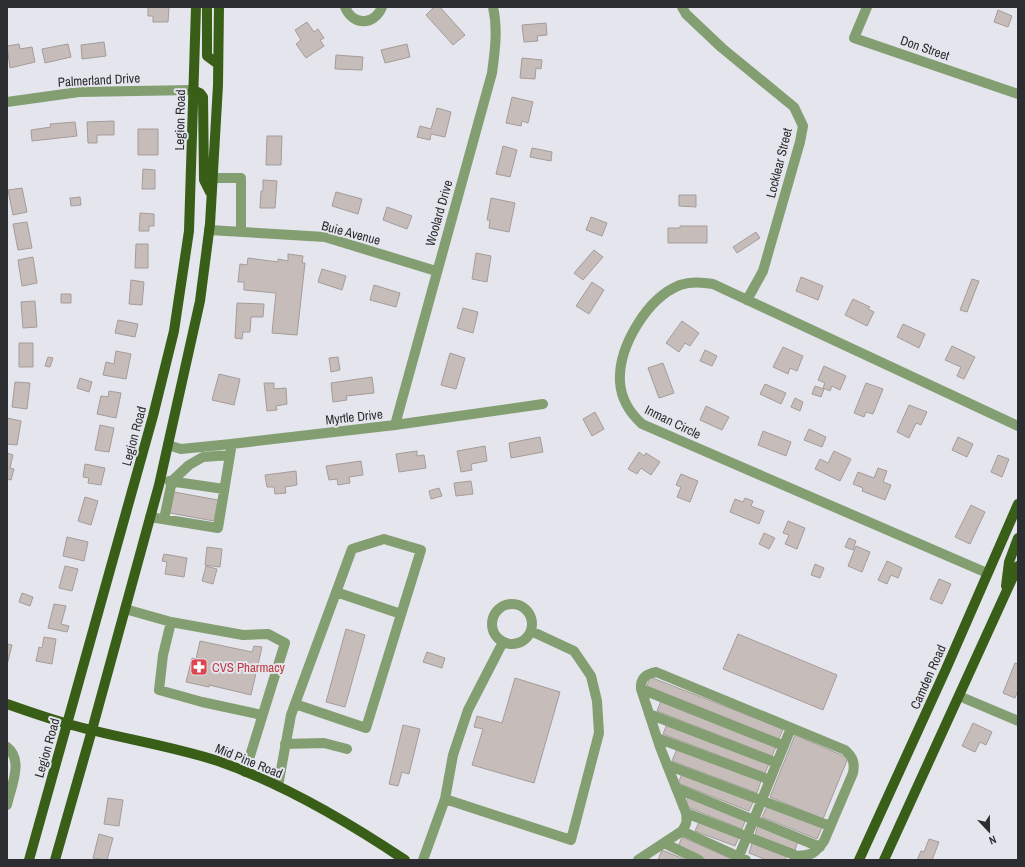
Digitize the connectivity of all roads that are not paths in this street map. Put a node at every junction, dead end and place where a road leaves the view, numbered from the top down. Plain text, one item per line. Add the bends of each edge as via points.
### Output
1 (196, 7) edge
2 (207, 7) edge
3 (219, 7) edge
4 (345, 7) edge
5 (382, 7) edge
6 (493, 7) edge
7 (682, 7) edge
8 (867, 7) edge
9 (218, 64) junction
10 (193, 90) junction
11 (1018, 94) edge
12 (7, 102) edge
13 (212, 178) junction
14 (211, 194) junction
15 (209, 230) junction
16 (241, 232) junction
17 (436, 271) junction
18 (747, 300) junction
19 (543, 404) dead end
20 (395, 425) junction
21 (1018, 426) edge
22 (231, 444) junction
23 (168, 445) junction
24 (202, 446) junction
25 (230, 455) junction
26 (203, 457) junction
27 (160, 479) junction
28 (172, 481) junction
29 (224, 489) junction
30 (1018, 504) edge
31 (150, 517) junction
32 (164, 519) junction
33 (1018, 538) edge
34 (1018, 566) edge
35 (987, 573) junction
36 (336, 592) junction
37 (1006, 594) junction
38 (125, 609) junction
39 (401, 614) junction
40 (171, 622) junction
41 (531, 631) junction
42 (503, 642) junction
43 (641, 689) junction
44 (959, 696) junction
45 (7, 704) edge
46 (295, 704) junction
47 (649, 714) junction
48 (262, 715) junction
49 (1018, 721) edge
50 (68, 724) junction
51 (791, 728) junction
52 (92, 730) junction
53 (657, 738) junction
54 (285, 744) junction
55 (784, 746) junction
56 (7, 747) edge
57 (347, 750) dead end
58 (777, 763) junction
59 (667, 765) junction
60 (245, 772) junction
61 (770, 780) junction
62 (278, 786) junction
63 (676, 788) junction
64 (445, 799) junction
65 (762, 800) junction
66 (7, 805) edge
67 (686, 813) junction
68 (754, 819) junction
69 (830, 826) junction
70 (682, 831) junction
71 (747, 836) junction
72 (664, 844) junction
73 (820, 847) junction
74 (742, 858) edge
75 (29, 860) edge
76 (55, 860) edge
77 (405, 860) edge
78 (422, 860) edge
79 (638, 860) edge
80 (699, 860) edge
81 (859, 860) edge
82 (884, 860) edge

1 - 10 main road, Legion Road
2 - 9 main road via 208,56
3 - 9 main road
4 - 5 street via 351,17 363,21 375,17
6 - 17 street, Woolard Drive via 496,40 492,73
7 - 18 street, Locklear Street via 686,14 722,48 794,106 802,126 800,142 763,271
8 - 11 street, Don Street via 854,38
9 - 13 main road
10 - 12 street, Palmerland Drive via 79,92
10 - 14 main road via 204,97 204,180
10 - 50 main road, Legion Road via 189,231 174,331
13 - 14 main road
13 - 16 street via 241,178
14 - 15 main road
15 - 16 street, Buie Avenue
15 - 23 main road via 200,301
16 - 17 street, Buie Avenue via 325,237
17 - 20 street, Woolard Drive
18 - 21 street, Inman Circle
18 - 35 street, Inman Circle via 713,284 690,282 670,290 647,311 636,326 621,365 622,395 635,418 642,424
19 - 20 street, Myrtle Drive
20 - 22 street, Myrtle Drive
22 - 24 street, Myrtle Drive
22 - 25 street
23 - 24 street, Myrtle Drive via 181,448
23 - 27 main road
24 - 26 street
25 - 26 street
25 - 29 street
26 - 28 street via 189,465
27 - 28 street
27 - 31 main road
28 - 29 street
28 - 32 street
29 - 32 street via 218,528
30 - 35 main road, Camden Road
31 - 32 street
31 - 38 main road
33 - 37 main road via 1009,562
34 - 37 main road
35 - 81 main road, Camden Road via 946,670
36 - 39 street
36 - 39 street via 352,549 384,539 421,550
36 - 46 street
37 - 44 main road
38 - 40 street
38 - 52 main road
39 - 46 street via 366,728
40 - 48 street via 163,655 159,690
40 - 48 street via 243,635 268,634 285,643
41 - 42 street via 520,643
41 - 42 street via 531,617 523,607 517,604 504,605 491,620 493,633
41 - 64 street via 574,651 590,676 596,701 599,733 571,840
42 - 64 street via 468,710 453,755
43 - 47 street
43 - 51 street via 643,677 656,672
43 - 55 street
44 - 49 street
44 - 82 main road
45 - 50 main road, Mid Pine Road
46 - 54 street
47 - 53 street
47 - 58 street
48 - 60 street
50 - 52 main road, Mid Pine Road
50 - 75 main road, Legion Road
51 - 55 street
51 - 69 street via 845,750 852,756 855,764 853,773
52 - 60 main road, Mid Pine Road via 185,751
52 - 76 main road
53 - 59 street
53 - 61 street
54 - 57 street via 324,743
54 - 62 street
55 - 58 street
56 - 66 street via 14,753 17,765
58 - 61 street
59 - 63 street
59 - 65 street
60 - 62 main road, Mid Pine Road
61 - 65 street
62 - 77 main road, Mid Pine Road via 334,816
63 - 67 street
63 - 68 street
64 - 78 street
65 - 68 street
65 - 69 street
67 - 70 street via 687,824
67 - 71 street
68 - 71 street
68 - 73 street
69 - 73 street
70 - 72 street
70 - 74 street
71 - 73 street via 796,856 810,855
71 - 74 street
72 - 79 street
72 - 80 street

